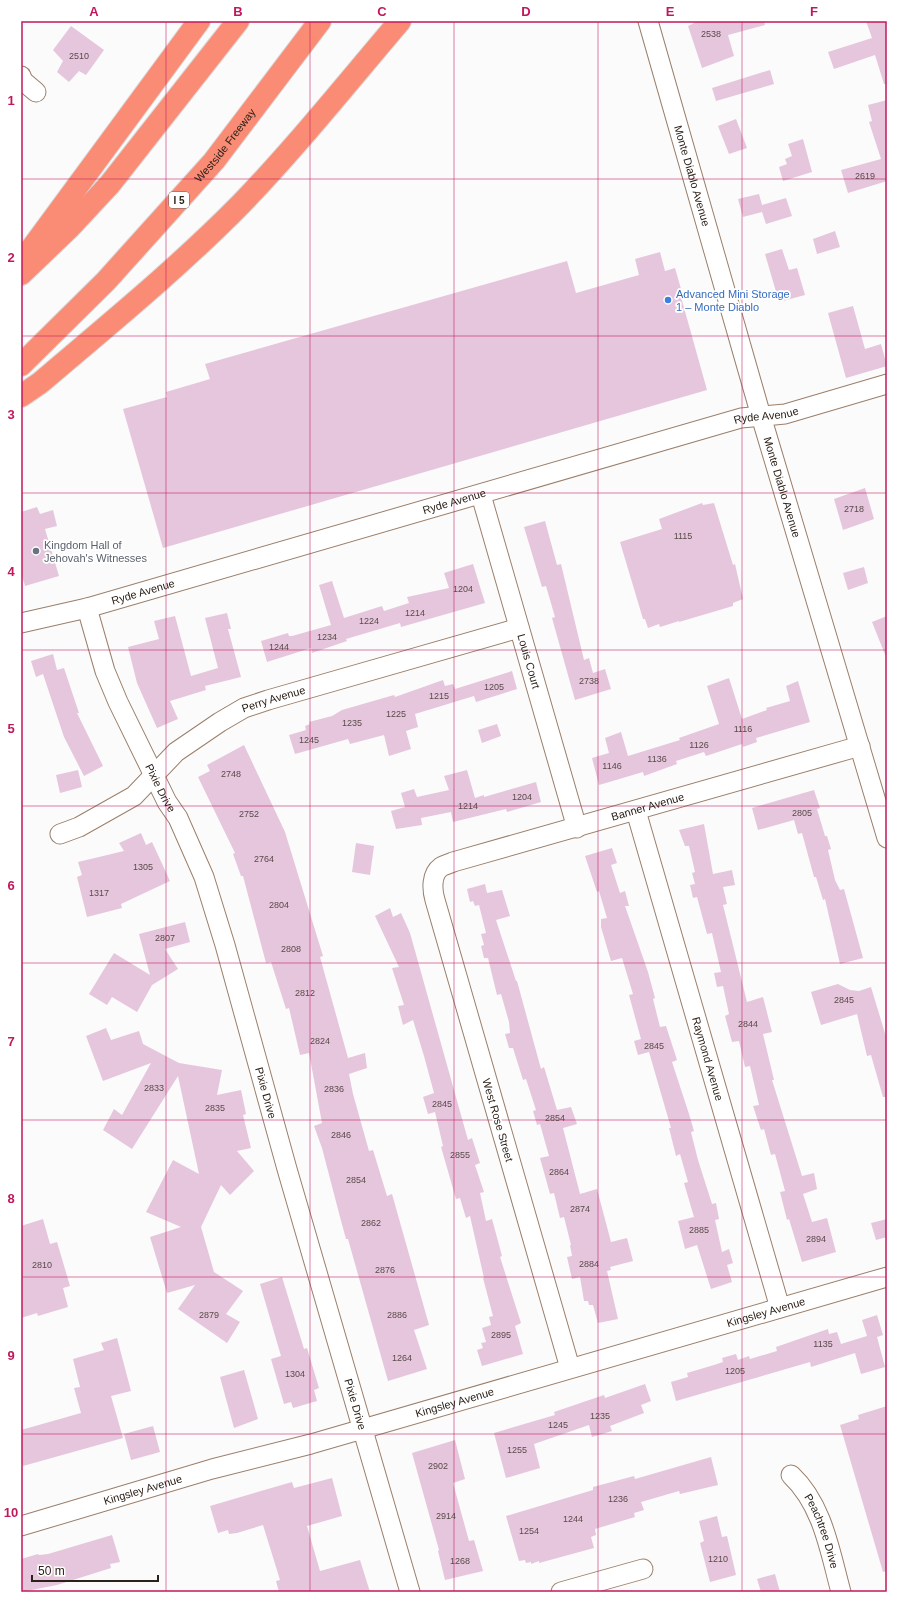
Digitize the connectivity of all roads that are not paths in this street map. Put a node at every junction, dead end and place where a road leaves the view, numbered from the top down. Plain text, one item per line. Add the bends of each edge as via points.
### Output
1 (199, 21) edge
2 (238, 21) edge
3 (320, 21) edge
4 (400, 21) edge
5 (648, 21) edge
6 (21, 76) edge
7 (36, 92) dead end
8 (21, 263) edge
9 (21, 274) edge
10 (21, 365) edge
11 (887, 384) edge
12 (21, 396) edge
13 (761, 416) junction
14 (481, 495) junction
15 (87, 608) junction
16 (21, 623) edge
17 (519, 628) junction
18 (860, 746) junction
19 (154, 774) junction
20 (636, 811) junction
21 (577, 828) junction
22 (60, 834) dead end
23 (887, 838) edge
24 (437, 871) joint
25 (887, 1277) edge
26 (780, 1308) junction
27 (570, 1368) junction
28 (363, 1428) junction
29 (791, 1475) dead end
30 (21, 1526) edge
31 (643, 1569) dead end
32 (410, 1592) edge
33 (562, 1592) edge
34 (841, 1592) edge

1 - 8 highway
2 - 9 highway via 110,184
3 - 10 highway, Westside Freeway / I 5 via 214,161 106,281
4 - 12 highway via 242,203 173,271 40,383
5 - 13 street, Monte Diablo Avenue
6 - 7 street
11 - 13 street, Ryde Avenue via 785,414
13 - 14 street, Ryde Avenue via 741,418
13 - 18 street, Monte Diablo Avenue
14 - 15 street, Ryde Avenue
14 - 17 street, Louis Court
15 - 16 street, Ryde Avenue
15 - 19 street, Pixie Drive via 110,683 129,727
17 - 19 street, Perry Avenue via 244,708 176,752
17 - 21 street, Louis Court
18 - 20 street, Banner Avenue
18 - 23 street, Monte Diablo Avenue
19 - 22 street, Perry Avenue via 134,796 79,827
19 - 28 street, Pixie Drive via 167,802 182,825 204,877
20 - 21 street, Banner Avenue
20 - 26 street, Raymond Avenue
21 - 24 street, Banner Avenue via 453,862 440,867
24 - 27 street, West Rose Street via 432,887 435,900
25 - 26 street, Kingsley Avenue
26 - 27 street, Kingsley Avenue
27 - 28 street, Kingsley Avenue
28 - 30 street, Kingsley Avenue via 212,1469
28 - 32 street, Pixie Drive
29 - 34 street, Peachtree Drive via 806,1492 819,1514
31 - 33 street

